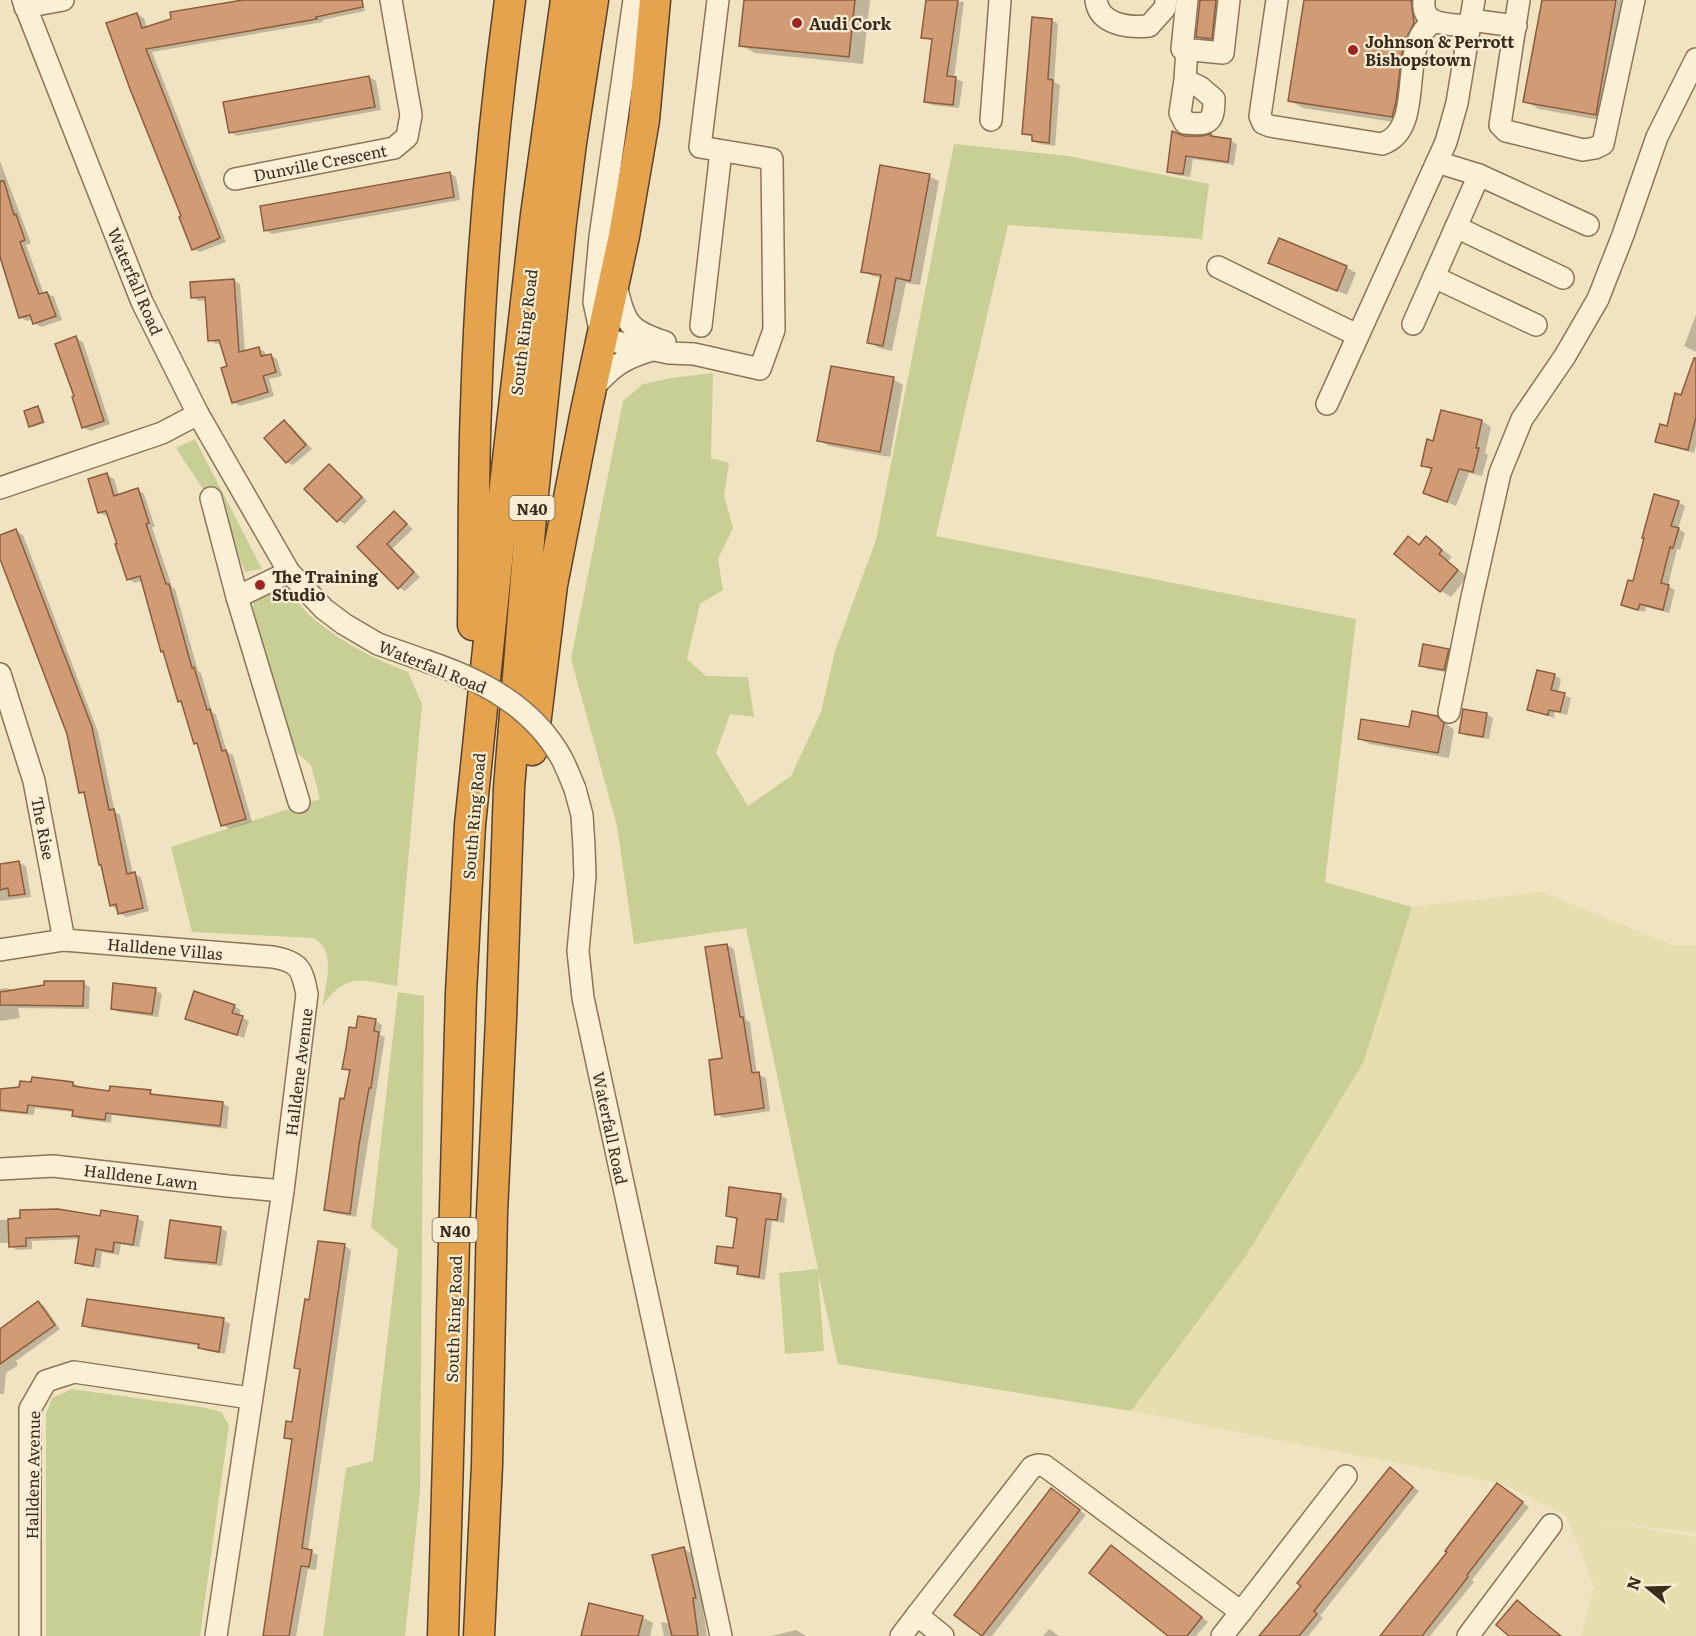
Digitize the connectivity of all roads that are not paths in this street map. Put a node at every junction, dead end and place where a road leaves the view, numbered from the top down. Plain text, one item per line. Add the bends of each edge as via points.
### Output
1 (63, 0) edge
2 (391, 0) edge
3 (510, 0) edge
4 (566, 0) edge
5 (593, 0) edge
6 (634, 0) edge
7 (655, 0) edge
8 (717, 0) edge
9 (1000, 0) edge
10 (1096, 0) edge
11 (1166, 0) edge
12 (1187, 0) edge
13 (1229, 0) edge
14 (1277, 0) edge
15 (1424, 0) edge
16 (1519, 0) edge
17 (1634, 0) edge
18 (24, 3) edge
19 (1471, 15) edge
20 (1434, 22) junction
21 (1516, 26) junction
22 (1187, 49) junction
23 (1696, 60) edge
24 (1185, 80) dead end
25 (991, 120) dead end
26 (721, 151) junction
27 (1437, 162) junction
28 (1479, 175) junction
29 (235, 178) dead end
30 (1588, 225) dead end
31 (1456, 227) junction
32 (1218, 267) dead end
33 (1434, 277) junction
34 (1563, 278) dead end
35 (615, 281) junction
36 (1413, 324) dead end
37 (1536, 325) dead end
38 (701, 326) dead end
39 (1357, 335) junction
40 (602, 339) junction
41 (652, 350) junction
42 (693, 354) junction
43 (592, 389) junction
44 (1327, 404) dead end
45 (198, 414) junction
46 (0, 488) edge
47 (211, 498) dead end
48 (289, 572) junction
49 (237, 597) junction
50 (0, 674) edge
51 (1449, 712) dead end
52 (7, 719) edge
53 (299, 802) dead end
54 (470, 825) junction
55 (64, 940) junction
56 (0, 950) edge
57 (307, 994) joint
58 (501, 1018) junction
59 (0, 1168) edge
60 (283, 1191) junction
61 (250, 1398) junction
62 (1346, 1476) dead end
63 (1551, 1525) dead end
64 (1240, 1612) junction
65 (917, 1615) junction
66 (30, 1636) edge
67 (216, 1636) edge
68 (443, 1636) edge
69 (479, 1636) edge
70 (721, 1636) edge
71 (901, 1636) edge
72 (943, 1636) edge
73 (1222, 1636) edge
74 (1468, 1636) edge

1 - 18 street
2 - 29 street, Dunville Crescent via 411,115 407,137 394,148
3 - 54 highway via 498,91 476,407
4 - 54 highway, South Ring Road / N40 via 503,502
5 - 58 highway, South Ring Road / N40 via 571,143 532,504 509,788
6 - 40 street via 600,237 594,302
7 - 35 highway via 644,120
8 - 26 street via 700,147
9 - 25 street
10 - 11 street via 1108,20 1131,27 1149,26 1165,8
12 - 22 street via 1182,49
13 - 22 street via 1223,53
14 - 20 street via 1260,116 1263,123 1382,144 1389,142 1404,122 1418,40
15 - 20 street via 1423,9
16 - 21 street
17 - 21 street via 1603,144 1595,148 1583,150 1540,140 1506,131 1500,125
18 - 45 street, Waterfall Road via 142,302
19 - 20 street
19 - 21 street
19 - 27 street via 1457,103
22 - 24 street
23 - 51 street via 1657,137 1598,299 1522,419 1500,473
26 - 38 street
26 - 42 street via 772,159 774,330 760,369
27 - 28 street
27 - 39 street
28 - 30 street
28 - 31 street
31 - 33 street
31 - 34 street
32 - 39 street
33 - 36 street
33 - 37 street
35 - 40 highway
35 - 42 street via 630,326
39 - 44 street
40 - 41 street
40 - 43 highway
41 - 42 street
41 - 43 street via 628,357 609,369
43 - 58 highway via 552,585
45 - 46 street via 162,433
45 - 48 street, Waterfall Road
47 - 49 street
48 - 49 street
48 - 70 street, Waterfall Road, bridge via 324,609 354,630 378,644 477,681 525,713 554,746 575,789 584,847 578,951 583,998
49 - 53 street
50 - 52 street, The Rise
52 - 55 street, The Rise via 34,781
54 - 68 highway, South Ring Road / N40 via 461,993
55 - 56 street, Halldene Villas
55 - 57 street, Halldene Villas via 289,960 303,971
57 - 60 street, Halldene Avenue
58 - 69 highway, South Ring Road / N40
59 - 60 street, Halldene Lawn via 53,1166
60 - 61 street, Halldene Avenue
61 - 66 street, Halldene Avenue via 74,1372 46,1382 30,1409
61 - 67 street, Halldene Avenue
62 - 64 street
63 - 74 street
64 - 65 street via 1045,1466 1038,1465 1032,1467
64 - 73 street
65 - 71 street
65 - 72 street

